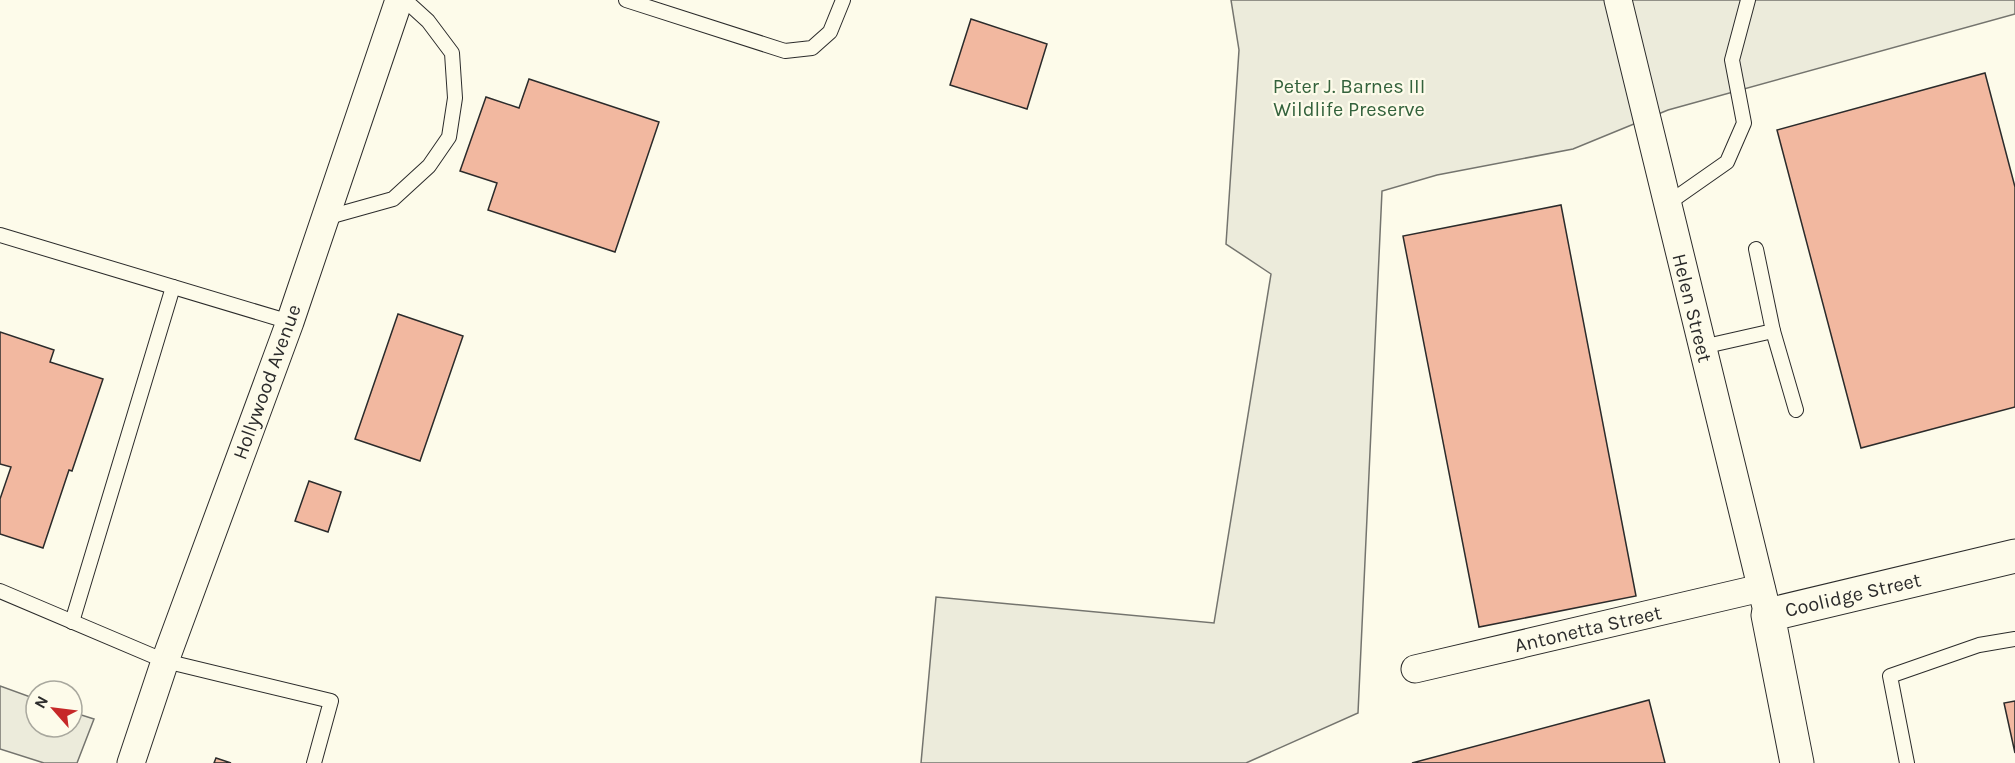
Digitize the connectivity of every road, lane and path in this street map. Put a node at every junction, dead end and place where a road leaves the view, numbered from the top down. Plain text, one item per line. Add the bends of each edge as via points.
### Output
1 (399, 0) edge
2 (405, 0) edge
3 (626, 0) edge
4 (843, 0) edge
5 (1618, 0) edge
6 (1748, 0) edge
7 (1667, 204) junction
8 (325, 219) junction
9 (0, 235) edge
10 (1756, 249) dead end
11 (172, 287) junction
12 (290, 322) junction
13 (1773, 331) junction
14 (1702, 347) junction
15 (1796, 410) dead end
16 (2015, 556) edge
17 (0, 591) edge
18 (1764, 602) junction
19 (72, 622) junction
20 (2015, 639) edge
21 (165, 661) junction
22 (1415, 669) dead end
23 (131, 763) edge
24 (314, 763) edge
25 (1797, 763) edge
26 (1907, 763) edge

1 - 8 street, Hollywood Avenue
2 - 8 lane via 428,21 452,54 455,98 449,137 429,166 393,199
3 - 4 lane via 785,51 812,48 830,32
5 - 7 street, Helen Street
6 - 7 lane via 1732,60 1744,123 1727,162
7 - 14 street, Helen Street
8 - 12 street, Hollywood Avenue
9 - 11 lane
10 - 13 lane
11 - 12 lane
11 - 19 lane
12 - 21 street, Hollywood Avenue
13 - 14 lane
13 - 15 lane
14 - 18 street, Helen Street
16 - 18 street, Coolidge Street
17 - 19 lane
18 - 22 street, Antonetta Street
18 - 25 street, Coolidge Street
19 - 21 lane
20 - 26 lane via 1979,645 1890,676
21 - 23 street, Hollywood Avenue
21 - 24 lane via 331,701

